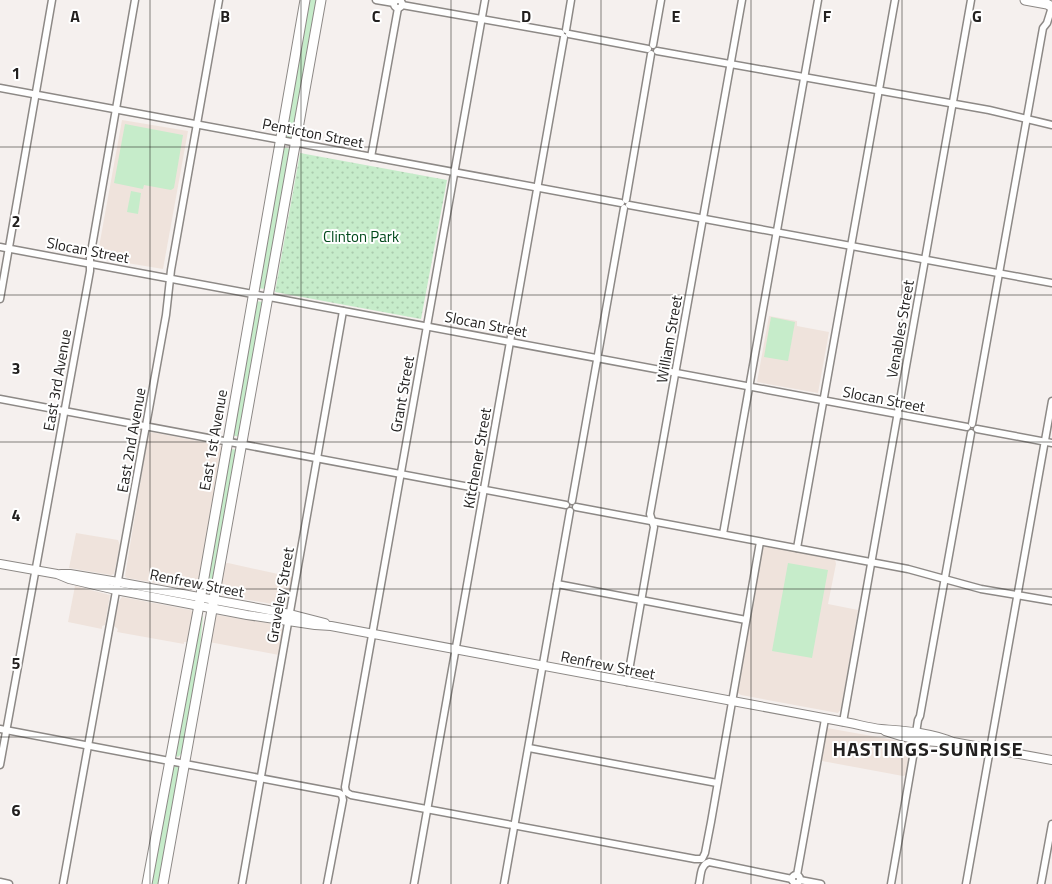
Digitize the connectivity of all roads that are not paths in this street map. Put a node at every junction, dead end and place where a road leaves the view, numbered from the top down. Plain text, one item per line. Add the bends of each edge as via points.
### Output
1 (52, 0) edge
2 (135, 0) edge
3 (219, 0) edge
4 (305, 0) edge
5 (321, 0) edge
6 (376, 0) edge
7 (485, 0) edge
8 (570, 0) edge
9 (661, 0) edge
10 (742, 0) edge
11 (818, 0) edge
12 (895, 0) edge
13 (971, 0) edge
14 (1025, 0) edge
15 (398, 3) edge
16 (1050, 4) edge
17 (482, 19) junction
18 (565, 33) junction
19 (652, 50) junction
20 (731, 64) junction
21 (805, 78) junction
22 (0, 88) edge
23 (879, 91) junction
24 (36, 94) junction
25 (953, 104) junction
26 (116, 109) junction
27 (1027, 120) junction
28 (196, 124) junction
29 (1052, 125) edge
30 (280, 140) junction
31 (295, 143) junction
32 (371, 157) junction
33 (454, 173) junction
34 (537, 188) junction
35 (625, 204) junction
36 (703, 219) junction
37 (777, 233) junction
38 (852, 246) junction
39 (0, 247) edge
40 (8, 248) junction
41 (926, 260) junction
42 (90, 263) junction
43 (1000, 273) junction
44 (170, 278) junction
45 (1052, 283) edge
46 (253, 294) junction
47 (268, 296) junction
48 (0, 299) edge
49 (343, 311) junction
50 (427, 326) junction
51 (510, 342) junction
52 (597, 358) junction
53 (676, 373) junction
54 (750, 387) junction
55 (0, 400) edge
56 (824, 401) junction
57 (1052, 401) edge
58 (65, 411) junction
59 (898, 414) junction
60 (146, 426) junction
61 (972, 428) junction
62 (226, 442) junction
63 (1048, 442) edge
64 (242, 445) junction
65 (317, 458) junction
66 (401, 474) junction
67 (484, 489) junction
68 (571, 506) junction
69 (652, 521) junction
70 (723, 534) junction
71 (760, 542) junction
72 (797, 548) junction
73 (872, 562) junction
74 (0, 564) edge
75 (36, 570) junction
76 (945, 579) junction
77 (557, 584) junction
78 (117, 586) junction
79 (1017, 595) junction
80 (642, 600) junction
81 (199, 601) junction
82 (1052, 601) edge
83 (213, 604) junction
84 (289, 618) junction
85 (746, 620) junction
86 (372, 633) junction
87 (455, 649) junction
88 (543, 666) junction
89 (627, 682) junction
90 (732, 701) junction
91 (825, 718) junction
92 (843, 722) junction
93 (3, 730) edge
94 (917, 736) junction
95 (88, 746) junction
96 (529, 748) junction
97 (990, 749) junction
98 (1052, 760) edge
99 (169, 761) junction
100 (185, 764) junction
101 (0, 765) edge
102 (261, 778) junction
103 (718, 783) junction
104 (344, 794) junction
105 (427, 809) junction
106 (1052, 824) edge
107 (514, 826) junction
108 (704, 861) junction
109 (796, 880) edge
110 (0, 882) edge
111 (10, 884) edge
112 (63, 884) edge
113 (147, 884) edge
114 (163, 884) edge
115 (242, 884) edge
116 (327, 884) edge
117 (414, 884) edge
118 (504, 884) edge
119 (700, 884) edge
120 (821, 884) edge
121 (891, 884) edge
122 (966, 884) edge
123 (1041, 884) edge

1 - 24 street
2 - 26 street, East 3rd Avenue
3 - 28 street, East 2nd Avenue
4 - 30 main road, East 1st Avenue
5 - 31 main road, East 1st Avenue
6 - 15 street
7 - 17 street, Grant Street
8 - 18 street, Kitchener Street
9 - 19 street
10 - 20 street, William Street
11 - 21 street
12 - 23 street
13 - 25 street, Venables Street
14 - 16 main road
15 - 17 street
15 - 32 street
16 - 27 street
17 - 18 street
17 - 33 street, Grant Street
18 - 19 street
18 - 34 street, Kitchener Street
19 - 20 street
19 - 35 street
20 - 21 street
20 - 36 street, William Street
21 - 23 street
21 - 37 street
22 - 24 street, Penticton Street
23 - 25 street
23 - 38 street
24 - 26 street, Penticton Street
24 - 40 street
25 - 27 street
25 - 41 street, Venables Street
26 - 28 street, Penticton Street
26 - 42 street, East 3rd Avenue
27 - 29 street
27 - 43 street
28 - 30 street, Penticton Street
28 - 44 street, East 2nd Avenue
30 - 31 street, Penticton Street
30 - 46 main road, East 1st Avenue
31 - 32 street, Penticton Street
31 - 47 main road, East 1st Avenue
32 - 33 street, Penticton Street
33 - 34 street, Penticton Street
33 - 50 street, Grant Street
34 - 35 street, Penticton Street
34 - 51 street, Kitchener Street
35 - 36 street, Penticton Street
35 - 52 street
36 - 37 street, Penticton Street
36 - 53 street, William Street
37 - 38 street, Penticton Street
37 - 54 street
38 - 41 street, Penticton Street
38 - 56 street
39 - 40 street, Slocan Street
40 - 42 street, Slocan Street
40 - 48 street
41 - 43 street, Penticton Street
41 - 59 street, Venables Street
42 - 44 street, Slocan Street
42 - 58 street, East 3rd Avenue
43 - 45 street, Penticton Street
43 - 61 street
44 - 46 street, Slocan Street
44 - 60 street, East 2nd Avenue
46 - 47 street, Slocan Street
46 - 62 main road, East 1st Avenue
47 - 49 street, Slocan Street
47 - 64 main road, East 1st Avenue
49 - 50 street, Slocan Street
49 - 65 street, Graveley Street
50 - 51 street, Slocan Street
50 - 66 street, Grant Street
51 - 52 street, Slocan Street
51 - 67 street, Kitchener Street
52 - 53 street, Slocan Street
52 - 68 street
53 - 54 street, Slocan Street
53 - 69 street, William Street via 650,513
54 - 56 street, Slocan Street
54 - 70 street
55 - 58 street
56 - 59 street, Slocan Street
56 - 72 street
57 - 63 street
58 - 60 street
58 - 75 street, East 3rd Avenue
59 - 61 street, Slocan Street
59 - 73 street, Venables Street
60 - 62 street
60 - 78 street, East 2nd Avenue
61 - 63 street, Slocan Street
61 - 76 street
62 - 64 street
62 - 81 main road, East 1st Avenue
63 - 79 street
64 - 65 street
64 - 83 main road, East 1st Avenue
65 - 66 street
65 - 84 street, Graveley Street
66 - 67 street
66 - 86 street, Grant Street
67 - 68 street
67 - 87 street, Kitchener Street
68 - 69 street
68 - 77 street
69 - 70 street
69 - 80 street, William Street via 654,527
70 - 71 street
71 - 72 street
71 - 85 street
72 - 73 street
73 - 76 street
73 - 92 street, Venables Street
74 - 75 street, Renfrew Street
75 - 78 street, Renfrew Street via 70,574
75 - 93 street, East 3rd Avenue
76 - 79 street
76 - 94 street
77 - 80 street
77 - 88 street
78 - 81 street, Renfrew Street
78 - 95 street, East 2nd Avenue
79 - 82 street
79 - 97 street
80 - 85 street
80 - 89 street, William Street
81 - 83 street, Renfrew Street
81 - 99 main road, East 1st Avenue
83 - 84 street, Renfrew Street
83 - 100 main road, East 1st Avenue
84 - 86 street, Renfrew Street
84 - 102 street, Graveley Street
85 - 90 street
86 - 87 street, Renfrew Street
86 - 104 street, Grant Street
87 - 88 street, Renfrew Street
87 - 105 street, Kitchener Street
88 - 89 street, Renfrew Street
88 - 96 street
89 - 90 street, Renfrew Street
90 - 91 street, Renfrew Street
90 - 103 street
91 - 92 street, Renfrew Street
91 - 109 street
92 - 94 street, Renfrew Street via 895,735
93 - 95 street
93 - 101 street, East 3rd Avenue
94 - 97 street, Renfrew Street via 941,737
94 - 121 street
95 - 99 street
95 - 112 street, East 2nd Avenue
96 - 103 street
96 - 107 street
97 - 98 street, Renfrew Street
97 - 122 street
99 - 100 street
99 - 113 main road, East 1st Avenue
100 - 102 street
100 - 114 main road, East 1st Avenue
102 - 104 street
102 - 115 street, Graveley Street
103 - 108 street
104 - 105 street
104 - 116 street, Grant Street
105 - 107 street
105 - 117 street, Kitchener Street
106 - 123 street
107 - 108 street
107 - 118 street
108 - 109 street
108 - 119 street
109 - 120 street
110 - 111 street

